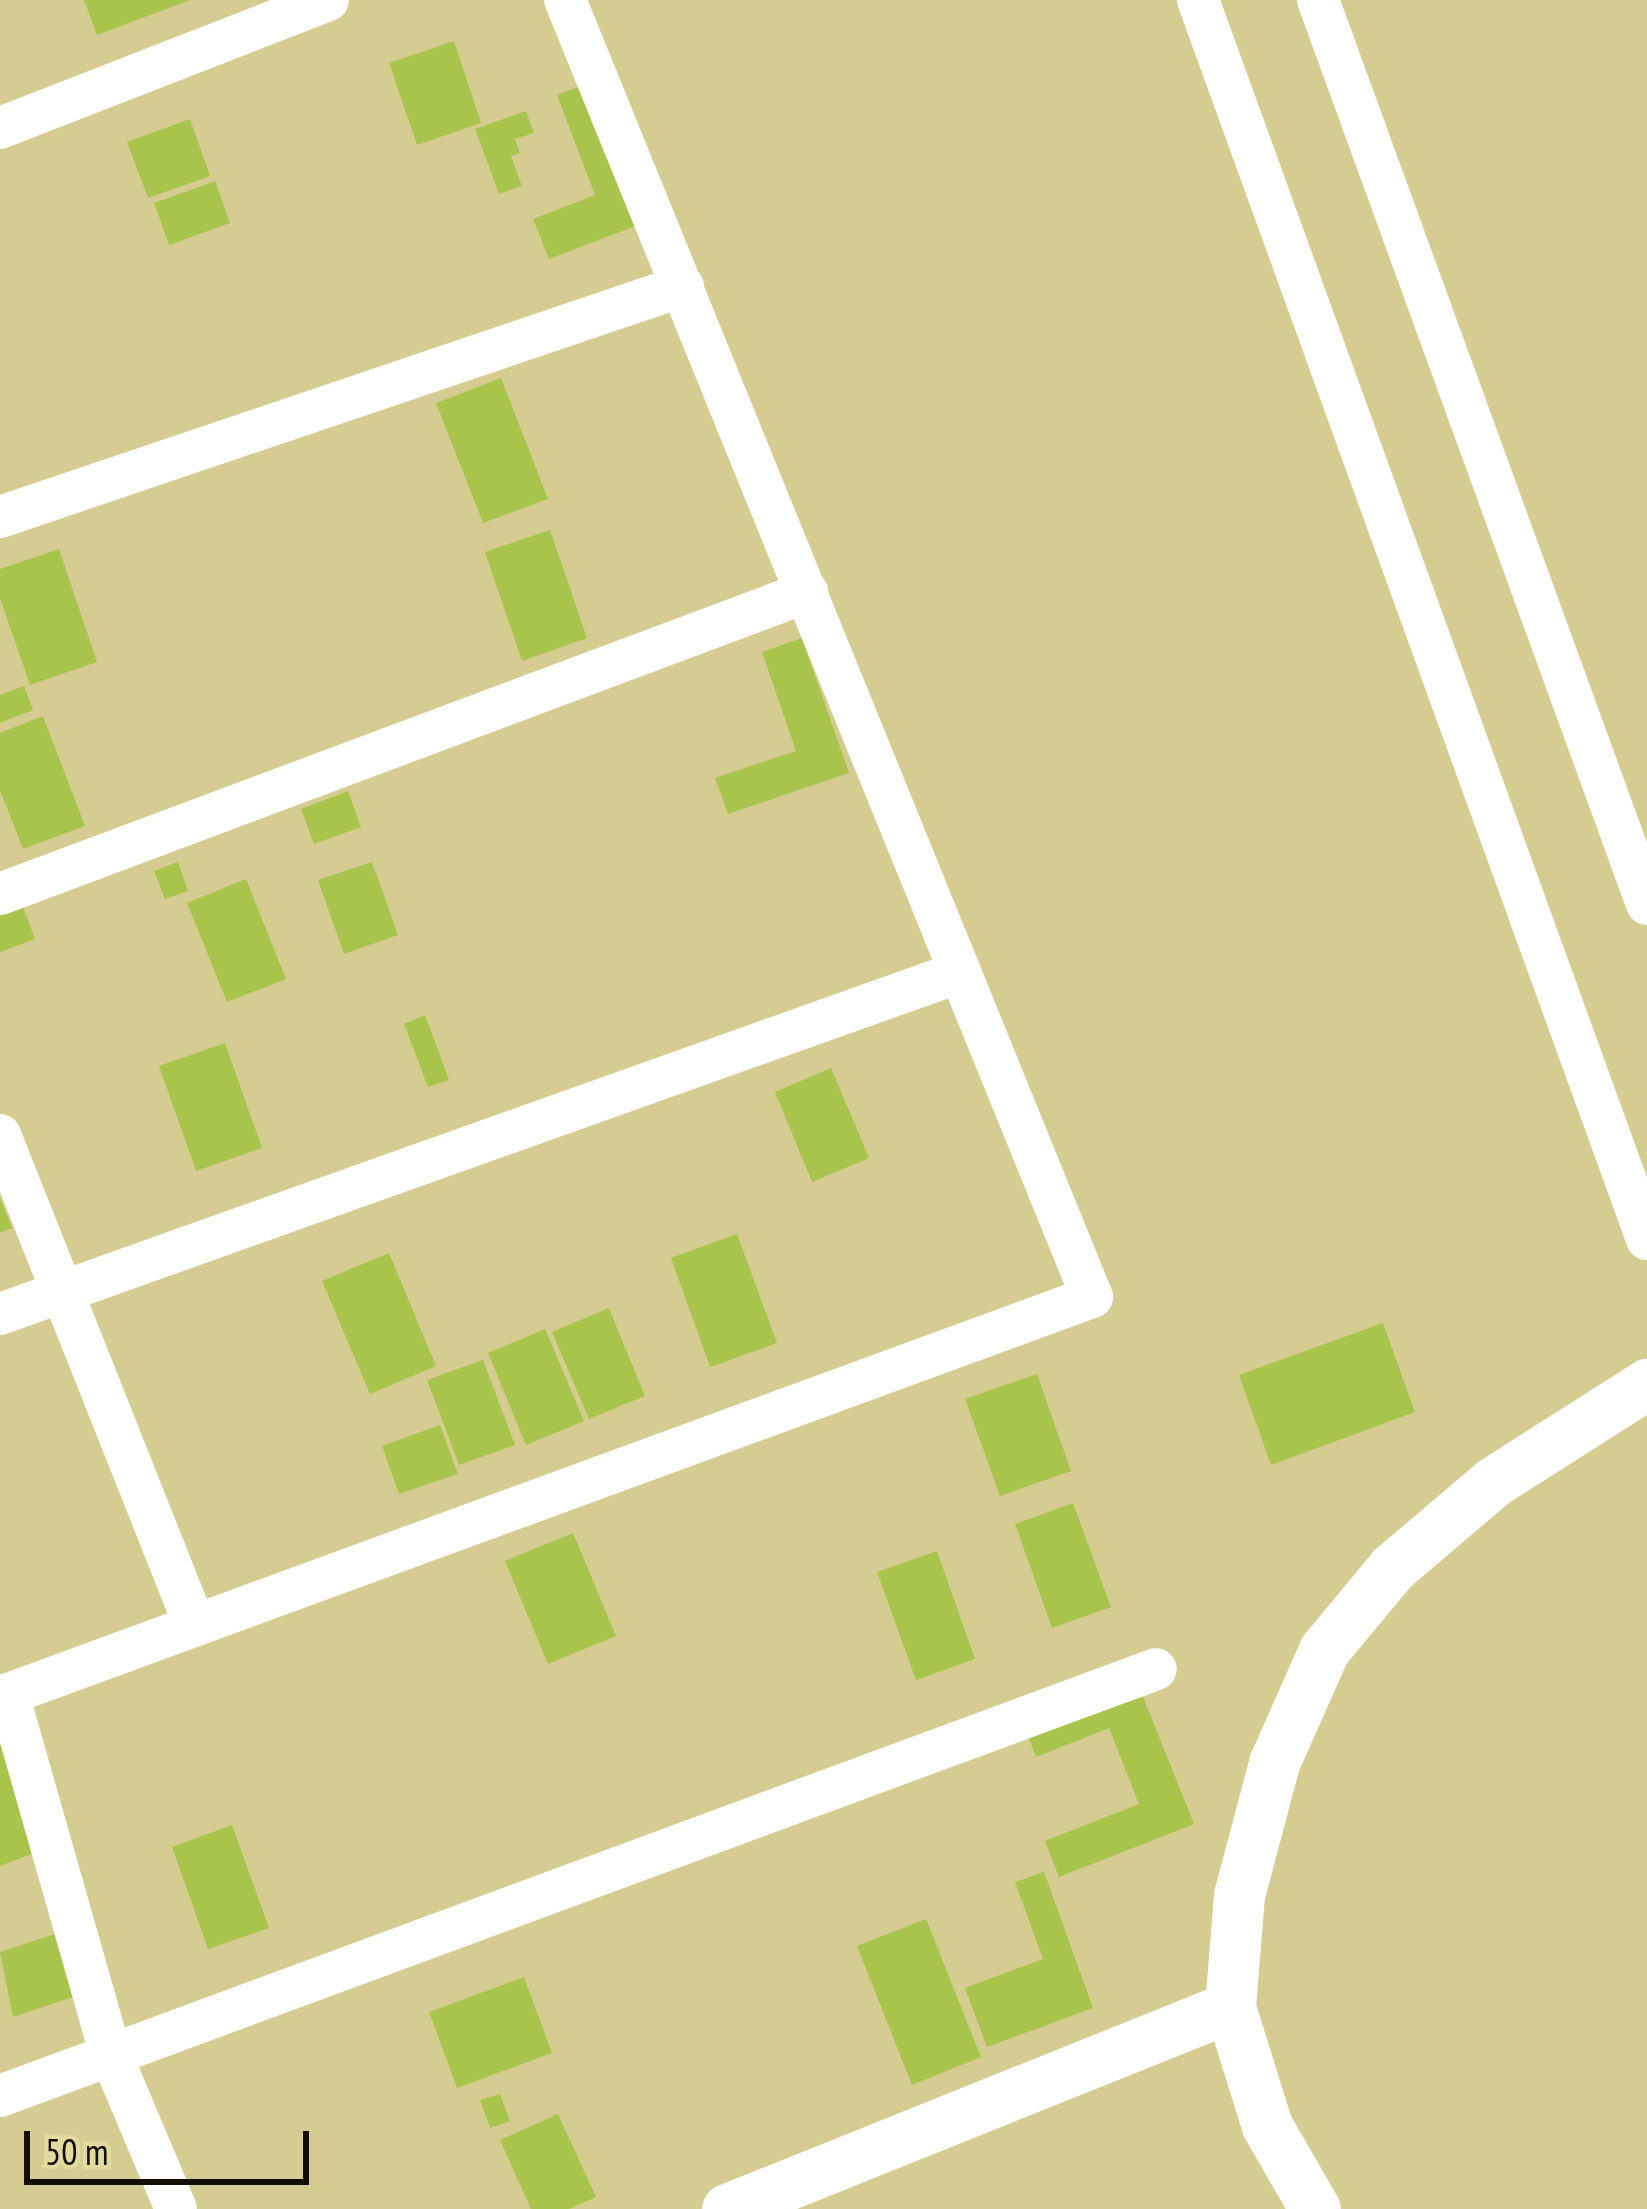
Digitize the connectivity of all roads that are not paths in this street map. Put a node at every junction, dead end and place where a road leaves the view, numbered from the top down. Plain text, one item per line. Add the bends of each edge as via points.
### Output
1 (328, 0) edge
2 (565, 0) edge
3 (1198, 0) edge
4 (1318, 0) edge
5 (0, 128) edge
6 (683, 286) junction
7 (0, 518) edge
8 (806, 592) junction
9 (0, 894) edge
10 (1647, 904) edge
11 (960, 971) junction
12 (0, 1135) edge
13 (1647, 1239) edge
14 (60, 1293) junction
15 (0, 1314) edge
16 (1647, 1384) edge
17 (195, 1625) junction
18 (1156, 1670) dead end
19 (4, 1695) edge
20 (1230, 2007) junction
21 (111, 2055) junction
22 (0, 2096) edge
23 (176, 2209) edge
24 (727, 2209) edge
25 (1315, 2209) edge

1 - 5 street
2 - 6 street
3 - 13 street
4 - 10 street
6 - 7 street
6 - 8 street
8 - 9 street
8 - 11 street
11 - 14 street
11 - 17 street via 1092,1298
12 - 14 street
14 - 15 street
14 - 17 street
16 - 20 street via 1493,1482 1392,1568 1324,1650 1274,1763 1245,1873
17 - 19 street
18 - 21 street
19 - 21 street
20 - 24 street
20 - 25 street via 1267,2126
21 - 22 street
21 - 23 street

